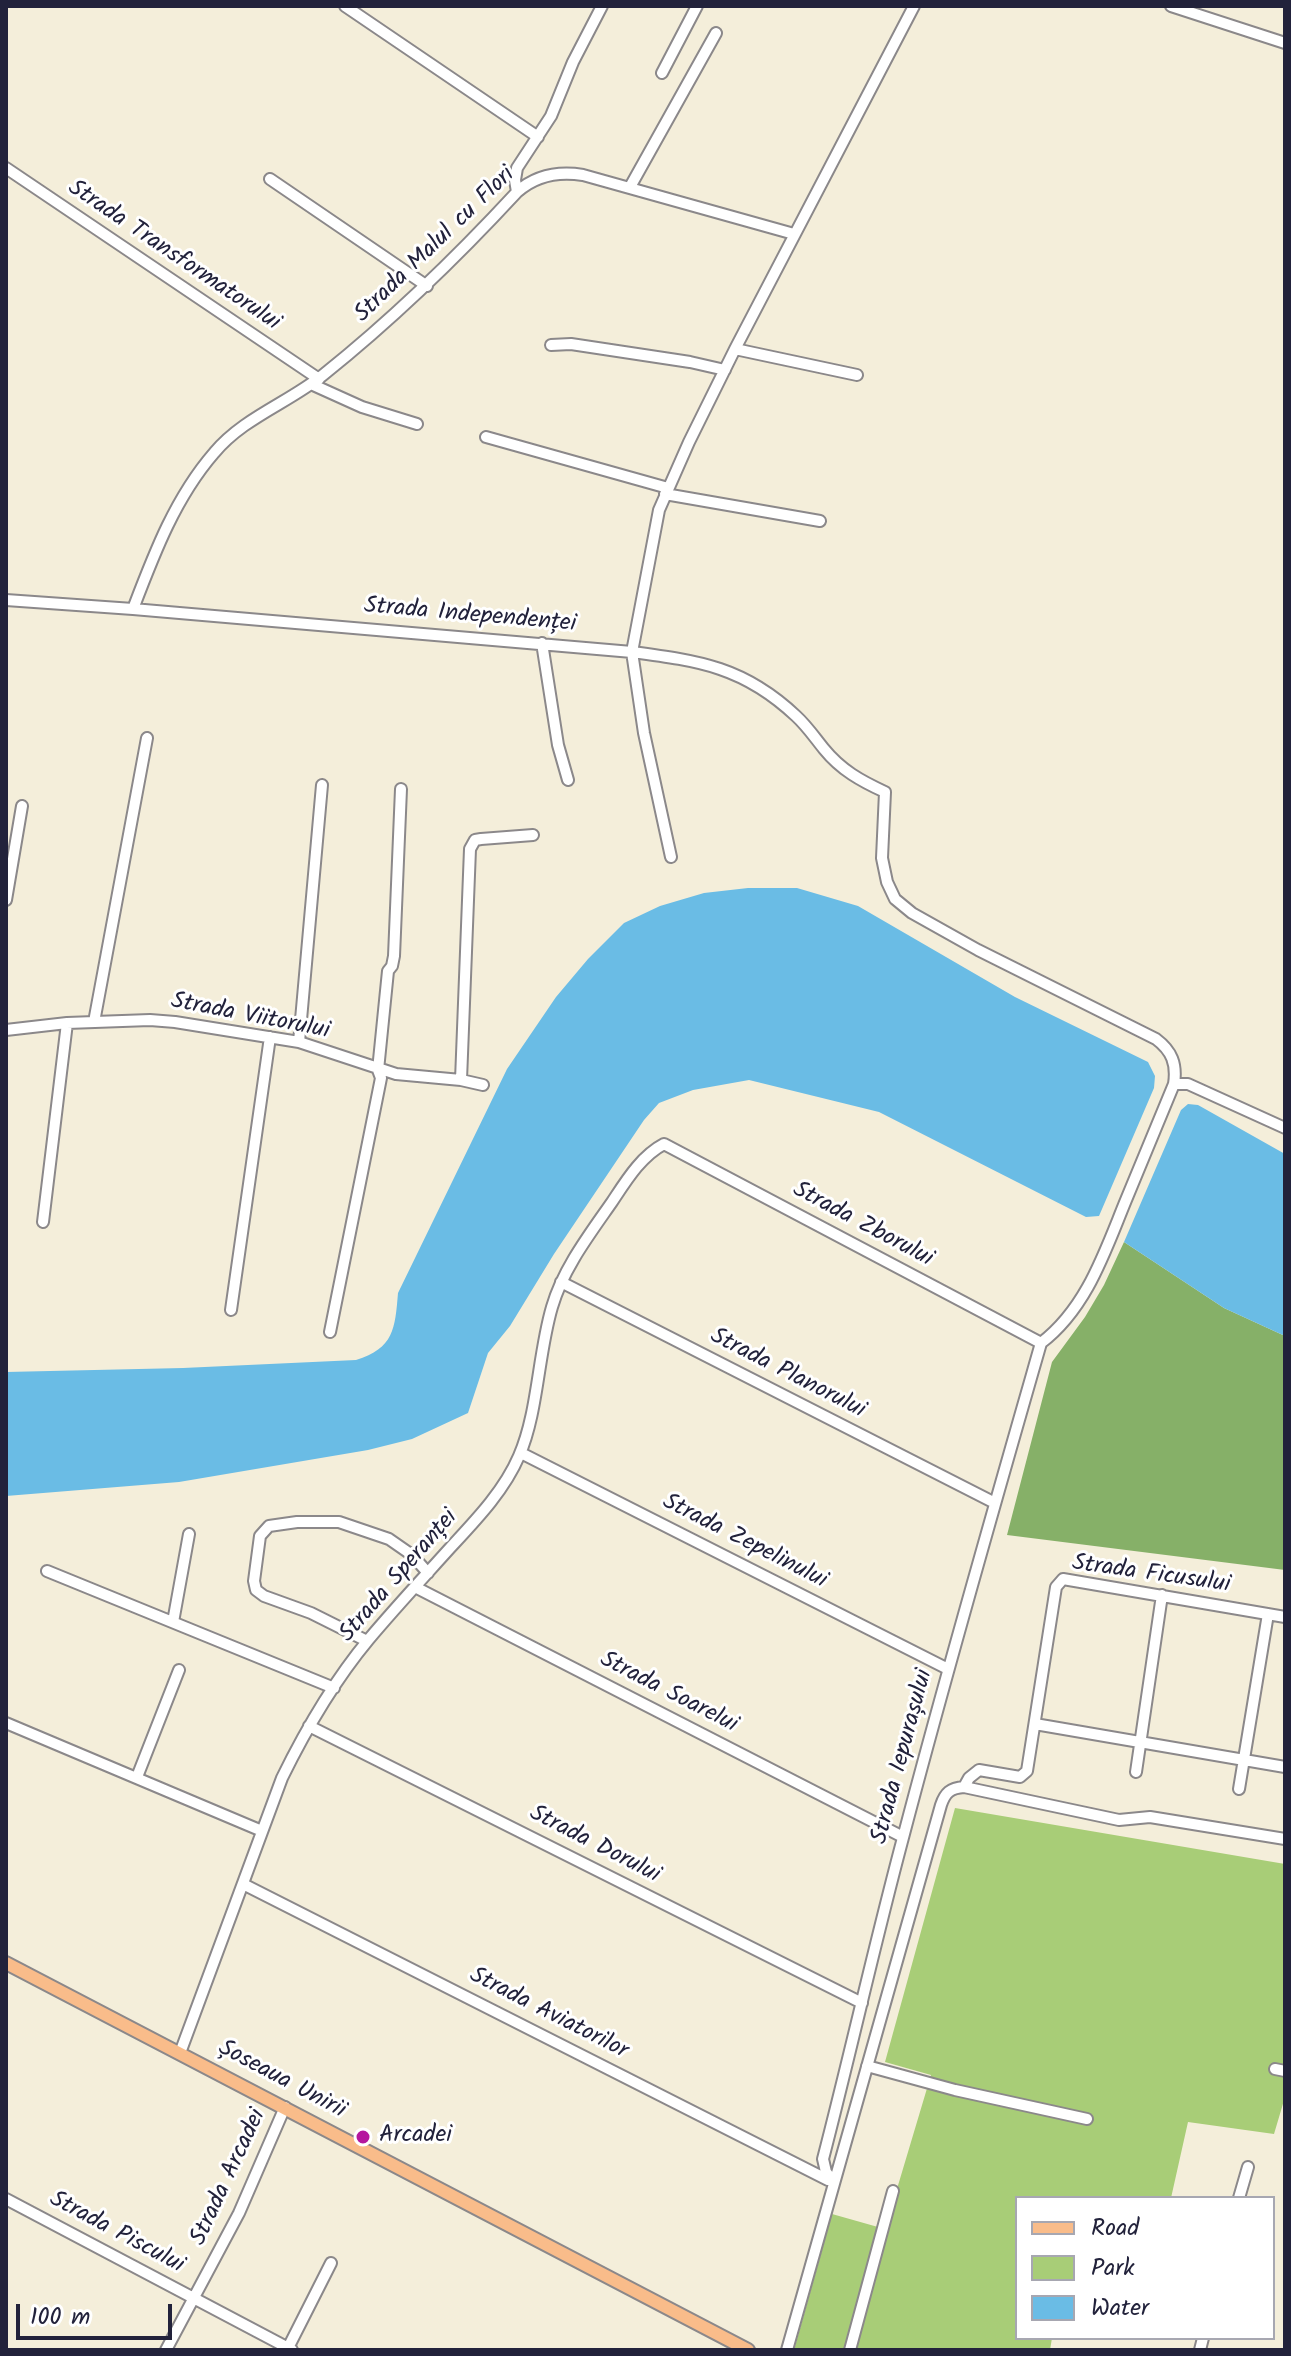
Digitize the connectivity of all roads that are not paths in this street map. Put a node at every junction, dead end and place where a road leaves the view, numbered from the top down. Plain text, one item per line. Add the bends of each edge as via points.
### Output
1 (345, 6) edge
2 (602, 6) edge
3 (697, 6) edge
4 (914, 6) edge
5 (1171, 6) edge
6 (716, 33) dead end
7 (1285, 43) edge
8 (662, 73) dead end
9 (538, 137) junction
10 (6, 168) edge
11 (270, 179) dead end
12 (630, 187) junction
13 (517, 192) junction
14 (794, 234) junction
15 (427, 286) junction
16 (551, 345) dead end
17 (735, 349) junction
18 (725, 370) junction
19 (857, 375) dead end
20 (315, 381) junction
21 (417, 424) dead end
22 (486, 437) dead end
23 (666, 491) junction
24 (820, 521) dead end
25 (6, 600) edge
26 (133, 609) junction
27 (542, 643) junction
28 (632, 652) junction
29 (147, 738) dead end
30 (568, 780) dead end
31 (322, 785) dead end
32 (401, 789) dead end
33 (22, 806) dead end
34 (533, 835) dead end
35 (671, 857) dead end
36 (6, 900) edge
37 (94, 1022) junction
38 (67, 1023) junction
39 (6, 1030) edge
40 (270, 1037) junction
41 (299, 1042) junction
42 (378, 1070) junction
43 (461, 1080) junction
44 (1174, 1084) junction
45 (483, 1085) dead end
46 (1285, 1128) edge
47 (664, 1144) joint
48 (43, 1222) dead end
49 (561, 1282) junction
50 (231, 1310) dead end
51 (330, 1332) dead end
52 (1041, 1343) junction
53 (521, 1453) junction
54 (995, 1503) junction
55 (189, 1534) dead end
56 (47, 1571) dead end
57 (428, 1573) junction
58 (415, 1587) junction
59 (1162, 1595) junction
60 (1268, 1614) junction
61 (1285, 1617) edge
62 (173, 1622) junction
63 (367, 1641) junction
64 (948, 1669) junction
65 (179, 1670) dead end
66 (334, 1688) junction
67 (6, 1723) edge
68 (1035, 1724) junction
69 (309, 1726) junction
70 (1140, 1742) junction
71 (1243, 1761) junction
72 (1285, 1767) edge
73 (1136, 1772) dead end
74 (137, 1777) junction
75 (960, 1787) junction
76 (1239, 1789) dead end
77 (262, 1831) junction
78 (903, 1837) junction
79 (1285, 1839) edge
80 (243, 1884) junction
81 (6, 1963) edge
82 (862, 2003) junction
83 (180, 2053) junction
84 (867, 2066) junction
85 (285, 2107) junction
86 (1087, 2119) dead end
87 (1248, 2167) dead end
88 (834, 2182) junction
89 (893, 2191) dead end
90 (1240, 2196) edge
91 (6, 2199) edge
92 (331, 2263) dead end
93 (195, 2298) junction
94 (290, 2349) edge
95 (166, 2350) edge
96 (748, 2350) edge
97 (787, 2350) edge
98 (850, 2350) edge

1 - 9 street
2 - 9 street
3 - 8 street
4 - 14 street
5 - 7 street
6 - 12 street
9 - 13 street via 517,168
10 - 20 street, Strada Transformatorului
11 - 15 street
12 - 13 street, Strada Malul cu Flori via 559,173
12 - 14 street, Strada Malul cu Flori
13 - 15 street, Strada Malul cu Flori
14 - 17 street
15 - 20 street, Strada Malul cu Flori
16 - 18 street
17 - 18 street
17 - 19 street
18 - 23 street
20 - 21 street, Strada Transformatorului via 362,407
20 - 26 street, Strada Malul cu Flori via 238,430 213,453 171,518
22 - 23 street
23 - 24 street
23 - 28 street
25 - 26 street, Strada Independenței
26 - 27 street, Strada Independenței
27 - 28 street, Strada Independenței
27 - 30 street
28 - 35 street
28 - 44 street, Strada Independenței via 722,668 796,716 844,769 885,792 882,858 895,899 978,950 1156,1039 1172,1055
29 - 37 street
31 - 41 street
32 - 42 street via 394,956
33 - 36 street
34 - 43 street via 475,840 470,849
37 - 38 street, Strada Viitorului
37 - 40 street, Strada Viitorului via 175,1022
38 - 39 street, Strada Viitorului
38 - 48 street
40 - 41 street, Strada Viitorului
40 - 50 street
41 - 42 street, Strada Viitorului
42 - 43 street, Strada Viitorului
42 - 51 street via 381,1078
43 - 45 street, Strada Viitorului
44 - 46 street via 1188,1084
44 - 52 street via 1090,1283
47 - 49 street, Strada Speranței via 637,1167
47 - 52 street, Strada Zborului
49 - 53 street, Strada Speranței
49 - 54 street, Strada Planorului
52 - 54 street, Strada Iepurașului
53 - 57 street, Strada Speranței via 500,1489
53 - 64 street, Strada Zepelinului
54 - 64 street, Strada Iepurașului
55 - 62 street
56 - 62 street
57 - 58 street, Strada Speranței
57 - 63 street via 389,1539 339,1522 264,1529 256,1590
58 - 63 street, Strada Speranței
58 - 78 street, Strada Soarelui
59 - 60 street, Strada Ficusului
59 - 68 street, Strada Ficusului via 1063,1579 1057,1584
59 - 70 street
60 - 61 street, Strada Ficusului
60 - 71 street
62 - 66 street
63 - 66 street, Strada Speranței
64 - 78 street, Strada Iepurașului
65 - 74 street
66 - 69 street, Strada Speranței
67 - 74 street
68 - 70 street
68 - 75 street, Strada Ficusului via 1025,1774 979,1770
69 - 77 street, Strada Speranței
69 - 82 street, Strada Dorului
70 - 71 street
70 - 73 street
71 - 72 street
71 - 76 street
74 - 77 street
75 - 79 street via 1119,1820 1150,1817
75 - 84 street, Strada Iepurașului via 944,1796
77 - 80 street, Strada Speranței
78 - 82 street, Strada Iepurașului
80 - 83 street, Strada Speranței
80 - 88 street, Strada Aviatorilor
81 - 83 main road, Șoseaua Unirii
82 - 88 street, Strada Iepurașului via 823,2159
83 - 85 main road, Șoseaua Unirii
84 - 86 street
84 - 88 street, Strada Iepurașului
85 - 93 street, Strada Arcadei
85 - 96 main road, Șoseaua Unirii
87 - 90 street
88 - 97 street, Strada Iepurașului
89 - 98 street
91 - 93 street, Strada Piscului
92 - 94 street
93 - 94 street, Strada Piscului
93 - 95 street, Strada Arcadei

